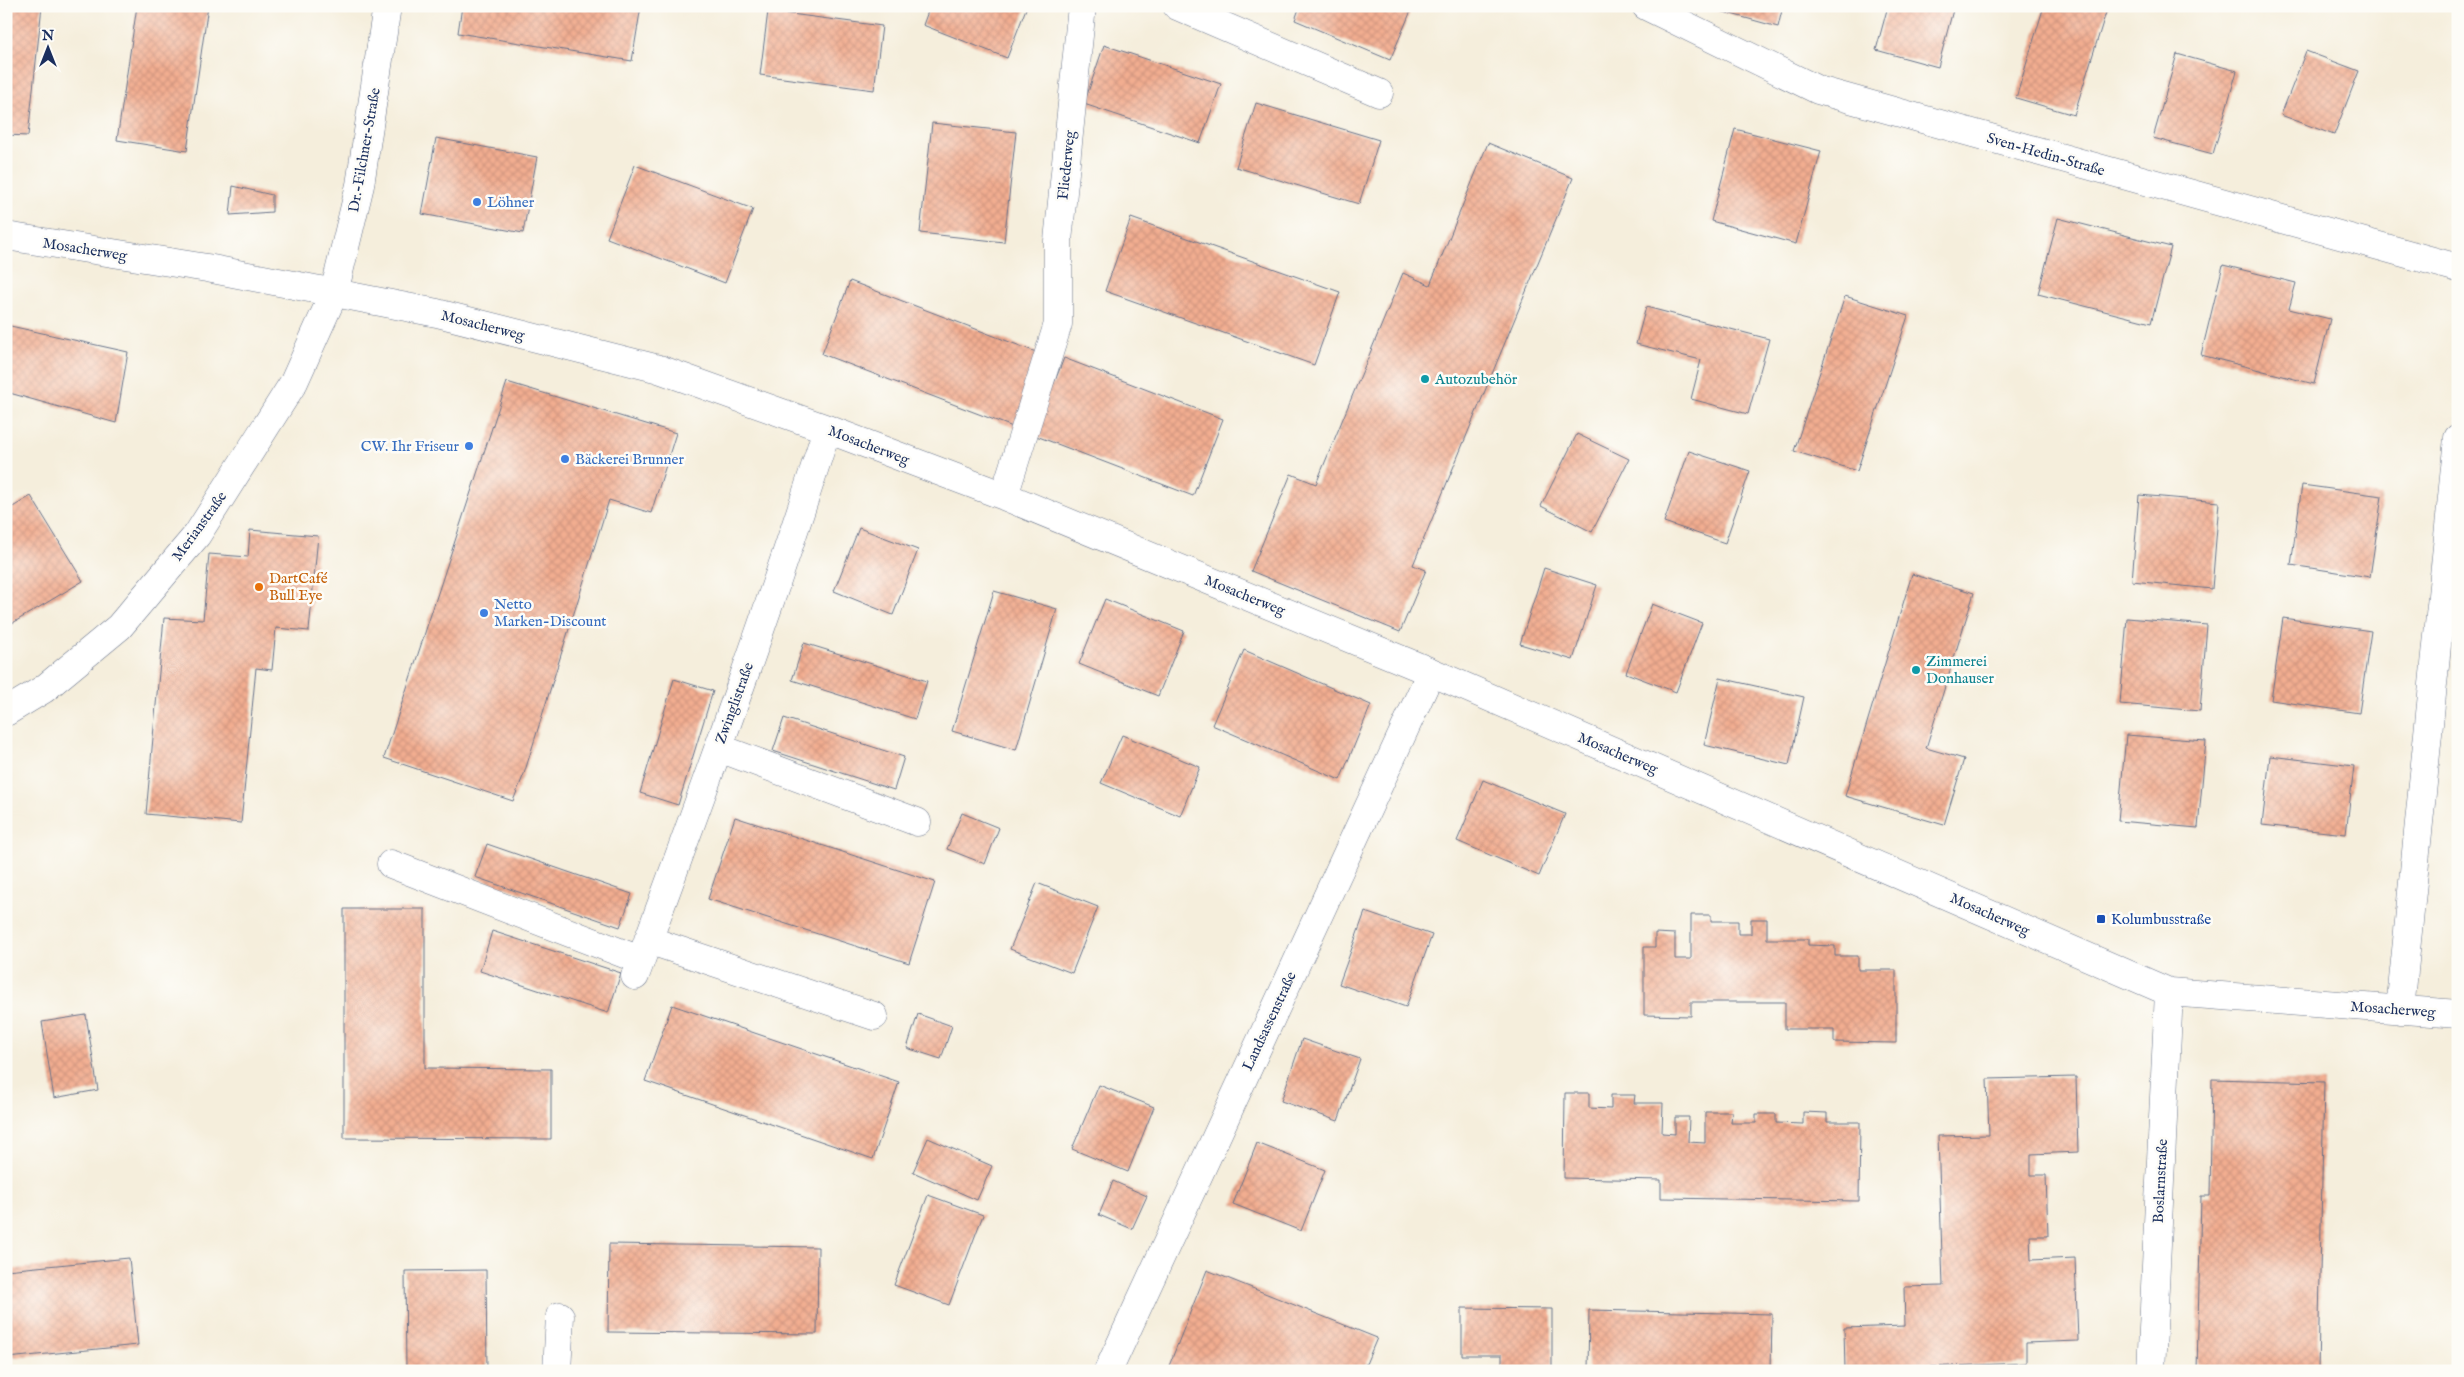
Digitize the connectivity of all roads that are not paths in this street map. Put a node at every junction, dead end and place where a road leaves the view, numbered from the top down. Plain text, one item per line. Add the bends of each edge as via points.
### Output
1 (387, 6) edge
2 (1082, 6) edge
3 (1177, 6) edge
4 (1646, 6) edge
5 (1380, 93) dead end
6 (6, 236) edge
7 (2458, 268) edge
8 (334, 293) junction
9 (827, 429) junction
10 (2458, 438) edge
11 (1004, 496) junction
12 (1431, 672) junction
13 (6, 712) edge
14 (719, 748) junction
15 (917, 822) dead end
16 (391, 864) dead end
17 (641, 959) junction
18 (2169, 992) junction
19 (2400, 1010) junction
20 (2458, 1014) edge
21 (874, 1016) dead end
22 (560, 1316) dead end
23 (557, 1371) edge
24 (1108, 1371) edge
25 (2151, 1371) edge

1 - 8 street, Dr.-Filchner-Straße via 360,186
2 - 11 street, Fliederweg via 1058,241 1058,324
3 - 5 street
4 - 7 street, Sven-Hedin-Straße via 1818,90
6 - 8 street, Mosacherweg via 207,268
8 - 9 street, Mosacherweg via 437,313 659,369
8 - 13 street, Merianstraße via 294,382 197,535 119,627 44,689
9 - 11 street, Mosacherweg
9 - 14 street, Zwinglistraße
10 - 19 street
11 - 12 street, Mosacherweg
12 - 18 street, Mosacherweg
12 - 24 street, Landsassenstraße
14 - 15 street
14 - 17 street, Zwinglistraße
16 - 17 street
17 - 21 street
18 - 19 street, Mosacherweg
18 - 25 street, Boslarnstraße
19 - 20 street, Mosacherweg
22 - 23 street

